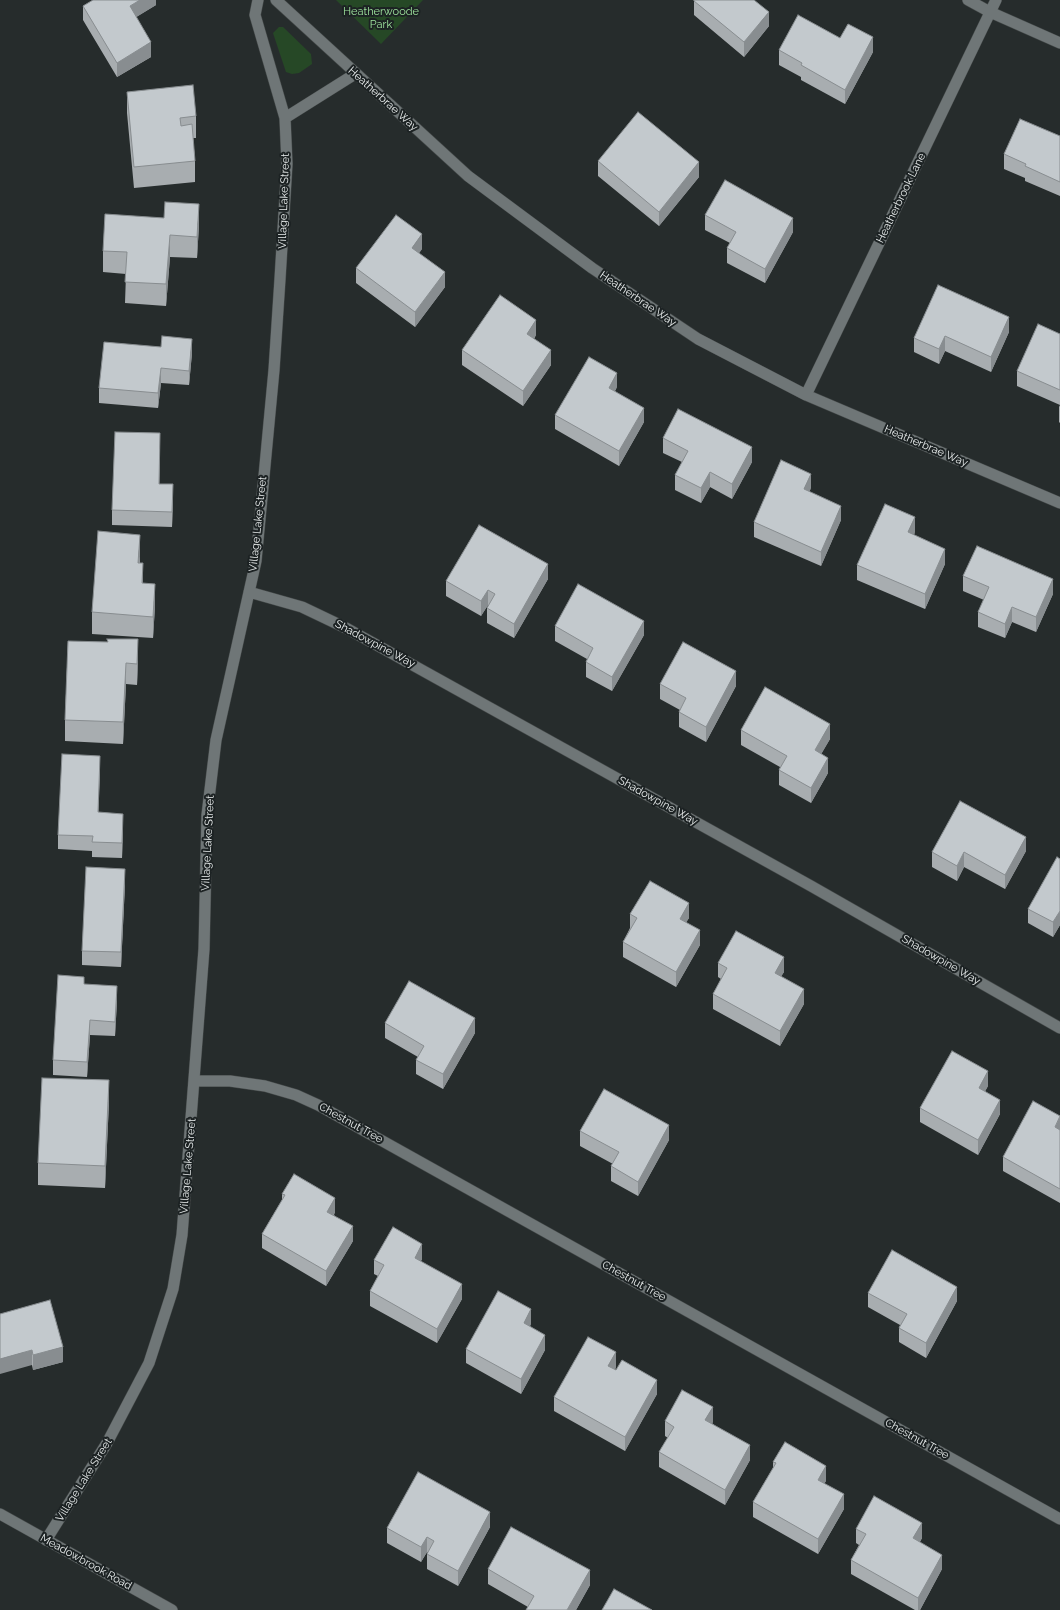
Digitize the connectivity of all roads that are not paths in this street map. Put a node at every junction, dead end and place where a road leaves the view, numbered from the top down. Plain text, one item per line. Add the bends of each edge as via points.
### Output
1 (258, 0) edge
2 (276, 0) edge
3 (968, 0) edge
4 (996, 0) edge
5 (990, 12) junction
6 (1060, 43) edge
7 (356, 74) junction
8 (285, 118) junction
9 (806, 395) junction
10 (1060, 503) edge
11 (249, 592) junction
12 (1060, 1028) edge
13 (195, 1081) junction
14 (0, 1514) edge
15 (1060, 1519) edge
16 (46, 1540) junction
17 (172, 1610) edge

1 - 8 street, Village Lake Street via 255,15
2 - 7 street, Heatherbrae Way
3 - 5 street
4 - 5 street, Heatherbrook Lane
5 - 6 street
5 - 9 street, Heatherbrook Lane
7 - 8 street
7 - 9 street, Heatherbrae Way via 468,176 592,268 698,339
8 - 11 street, Village Lake Street via 286,164 274,370 256,561
9 - 10 street, Heatherbrae Way
11 - 12 street, Shadowpine Way via 302,607 346,628 797,878
11 - 13 street, Village Lake Street via 216,740 207,815 204,949
13 - 15 street, Chestnut Tree via 230,1081 265,1086 318,1105
13 - 16 street, Village Lake Street via 182,1235 173,1289 145,1369 107,1443
14 - 16 street, Meadowbrook Road
16 - 17 street, Meadowbrook Road

